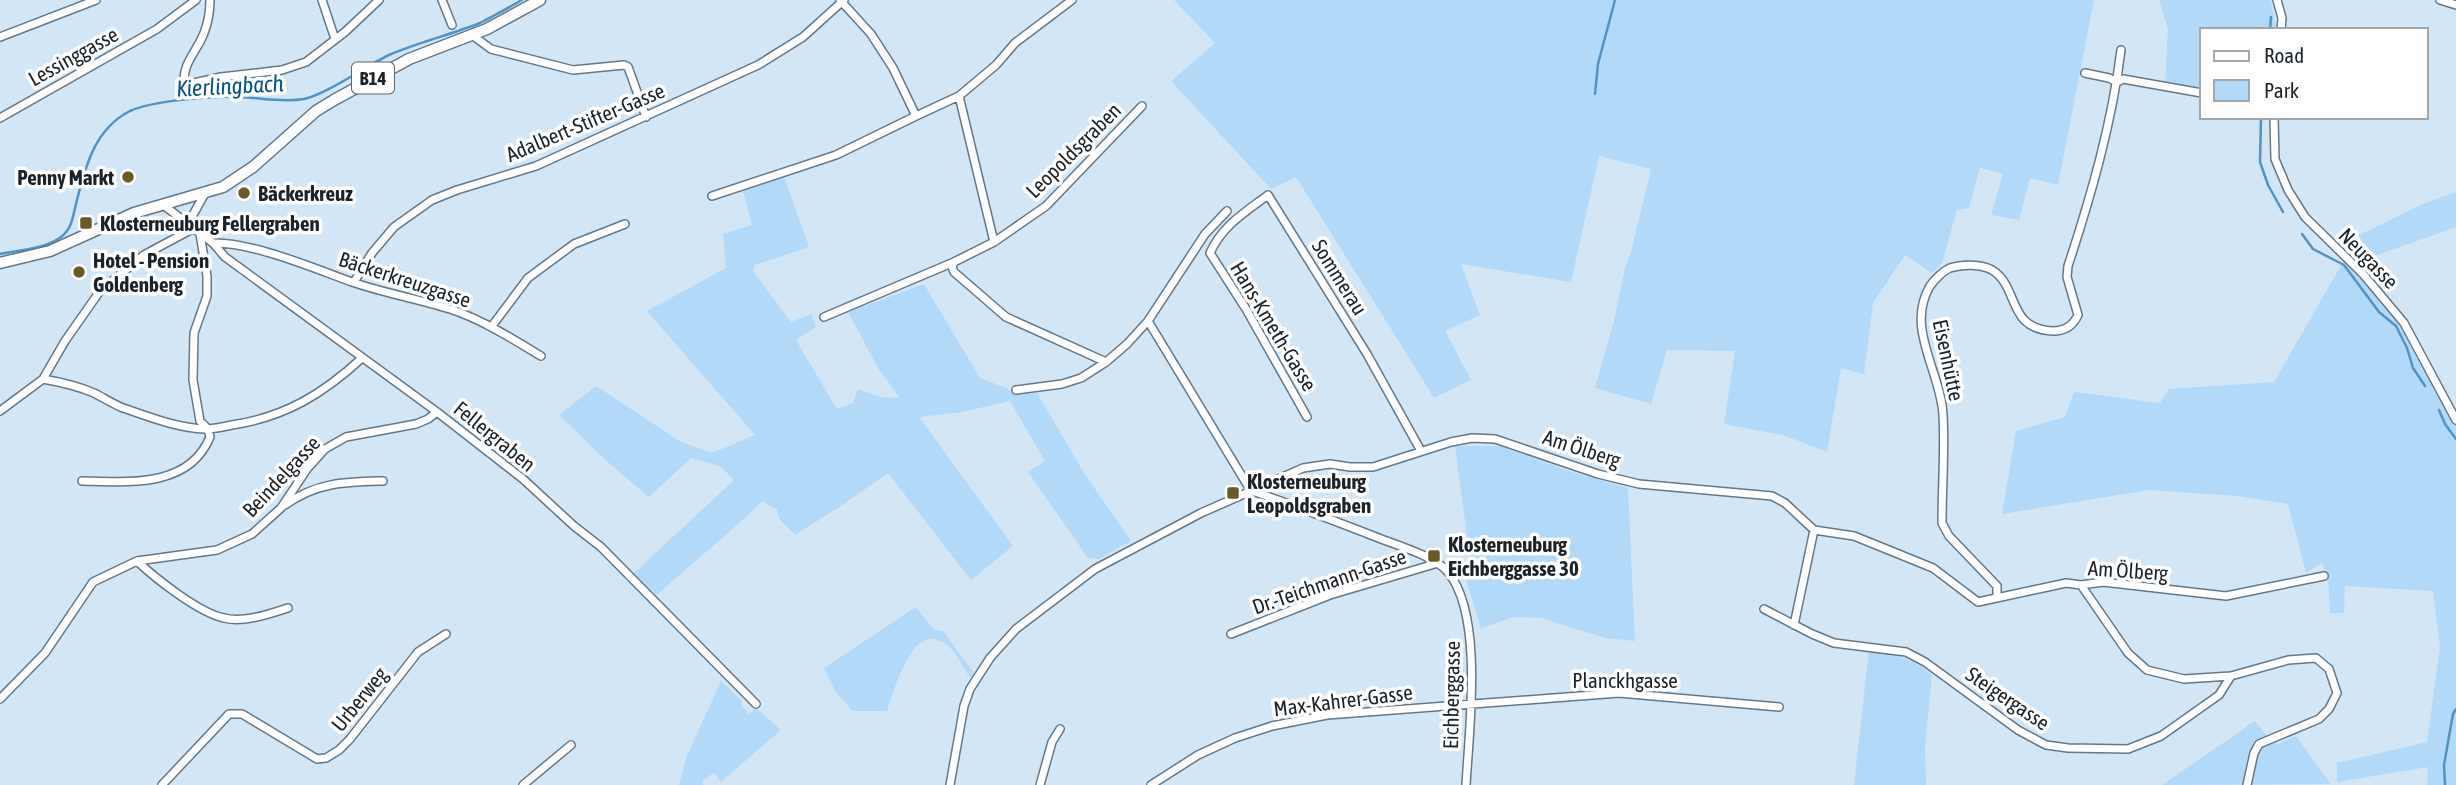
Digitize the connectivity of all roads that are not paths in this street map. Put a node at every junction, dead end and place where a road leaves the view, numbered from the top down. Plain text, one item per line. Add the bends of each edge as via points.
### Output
1 (96, 0) edge
2 (196, 0) edge
3 (210, 0) edge
4 (322, 0) edge
5 (380, 0) edge
6 (442, 0) edge
7 (540, 0) edge
8 (1072, 0) edge
9 (2277, 0) edge
10 (2440, 0) edge
11 (842, 1) edge
12 (2456, 5) edge
13 (452, 25) dead end
14 (2281, 28) edge
15 (471, 35) junction
16 (0, 37) edge
17 (335, 39) junction
18 (2121, 50) dead end
19 (2085, 74) dead end
20 (2117, 82) junction
21 (2200, 93) edge
22 (959, 96) junction
23 (1142, 106) dead end
24 (916, 116) junction
25 (646, 117) junction
26 (0, 118) edge
27 (2274, 119) edge
28 (205, 193) junction
29 (712, 196) dead end
30 (162, 204) junction
31 (1227, 211) dead end
32 (625, 224) dead end
33 (194, 228) junction
34 (994, 242) junction
35 (213, 243) junction
36 (1209, 253) joint
37 (954, 262) junction
38 (0, 263) edge
39 (354, 282) junction
40 (824, 317) dead end
41 (1148, 321) junction
42 (492, 326) junction
43 (541, 356) dead end
44 (362, 358) junction
45 (1106, 362) junction
46 (43, 379) junction
47 (1016, 390) dead end
48 (0, 411) edge
49 (437, 412) junction
50 (1307, 417) dead end
51 (2456, 420) edge
52 (208, 429) junction
53 (1421, 451) junction
54 (82, 481) dead end
55 (383, 481) dead end
56 (1251, 491) junction
57 (281, 508) junction
58 (1814, 530) junction
59 (137, 561) junction
60 (1439, 563) junction
61 (2324, 576) dead end
62 (2081, 585) junction
63 (1997, 597) junction
64 (288, 608) dead end
65 (1764, 609) dead end
66 (1794, 625) junction
67 (446, 634) dead end
68 (1231, 634) dead end
69 (2231, 676) junction
70 (0, 699) edge
71 (756, 704) dead end
72 (1471, 704) junction
73 (1779, 707) dead end
74 (1060, 729) dead end
75 (570, 745) dead end
76 (162, 785) edge
77 (523, 785) edge
78 (950, 785) edge
79 (1040, 785) edge
80 (1151, 785) edge
81 (1466, 785) edge
82 (2248, 785) edge

1 - 16 street
2 - 26 street, Lessinggasse via 158,29
3 - 17 street via 204,34 183,73 185,85 296,66
4 - 17 street
5 - 17 street
6 - 13 street
7 - 15 main road, B14
8 - 22 street via 1015,43
9 - 14 street
10 - 12 street
11 - 24 street via 872,34
11 - 25 street, Adalbert-Stifter-Gasse via 803,37 767,61
15 - 25 street via 491,49 573,70 624,65
15 - 28 main road, B14 via 409,59 334,100 253,167
18 - 20 street, Eisenhütte
19 - 20 street
20 - 21 street via 2123,79
20 - 63 street, Eisenhütte via 2091,198 2068,266 2078,315 2074,323 2062,331 2027,323 1992,270 1970,265 1948,269 1923,298 1924,345 1943,413 1942,523 1997,586
22 - 24 street
22 - 34 street
23 - 34 street, Leopoldsgraben via 1046,206
24 - 29 street via 836,155
25 - 39 street, Adalbert-Stifter-Gasse via 536,166 432,200 394,227
27 - 51 street, Neugasse via 2275,159 2288,190 2305,217 2404,323
28 - 30 main road, B14
28 - 33 street
30 - 33 street, Fellergraben
30 - 38 main road, B14 via 117,219 50,251
31 - 41 street via 1205,234
32 - 42 street via 574,244 528,278
33 - 35 street, Fellergraben
33 - 46 street via 144,255 100,291
33 - 52 street via 207,276 207,296 194,333 193,380 200,421
34 - 37 street, Leopoldsgraben
35 - 39 street, Bäckerkreuzgasse via 228,242
35 - 44 street, Fellergraben via 225,257
36 - 50 street, Hans-Kmeth-Gasse via 1247,309
36 - 53 street, Sommerau via 1226,226 1268,195
37 - 40 street, Leopoldsgraben
37 - 45 street via 954,272 1006,317
39 - 42 street, Bäckerkreuzgasse
41 - 45 street
41 - 56 street
42 - 43 street, Bäckerkreuzgasse
44 - 49 street, Fellergraben
44 - 52 street via 343,376 289,409 262,421
45 - 47 street via 1062,384
46 - 48 street
46 - 52 street via 69,384 159,420
49 - 57 street, Beindelgasse via 416,424 346,437 325,449
49 - 71 street, Fellergraben via 601,547
52 - 54 street via 205,449 176,474 146,480
53 - 56 street, Am Ölberg via 1373,467 1330,464 1303,468
53 - 58 street, Am Ölberg via 1472,438 1495,439 1639,484 1772,496
55 - 57 street via 315,488
56 - 60 street
56 - 78 street, Am Ölberg via 1095,569 1016,629 970,689
57 - 59 street, Beindelgasse via 251,534 217,550
58 - 63 street, Am Ölberg via 1854,536 1933,568 1978,601
58 - 66 street
59 - 64 street via 204,610 224,619 259,617
59 - 70 street, Beindelgasse via 93,582 45,653
60 - 68 street, Dr.-Teichmann-Gasse via 1330,595
60 - 72 street, Eichberggasse via 1463,600 1469,630
61 - 62 street, Am Ölberg via 2226,596 2103,582
62 - 63 street, Am Ölberg via 2066,583
62 - 69 street via 2128,653 2147,670 2184,679
65 - 66 street, Steigergasse
66 - 69 street, Steigergasse via 1834,643 1906,652 2018,730 2046,745 2068,748 2128,749 2161,736 2219,695
67 - 76 street, Urberweg via 418,652 351,739 327,758 317,759 242,714 229,714
69 - 82 street via 2288,660 2316,658 2329,669 2337,693 2319,719 2259,744
72 - 73 street, Planckhgasse via 1619,693
72 - 80 street, Max-Kahrer-Gasse via 1327,715 1272,726 1198,755
72 - 81 street, Eichberggasse
74 - 79 street
75 - 77 street

